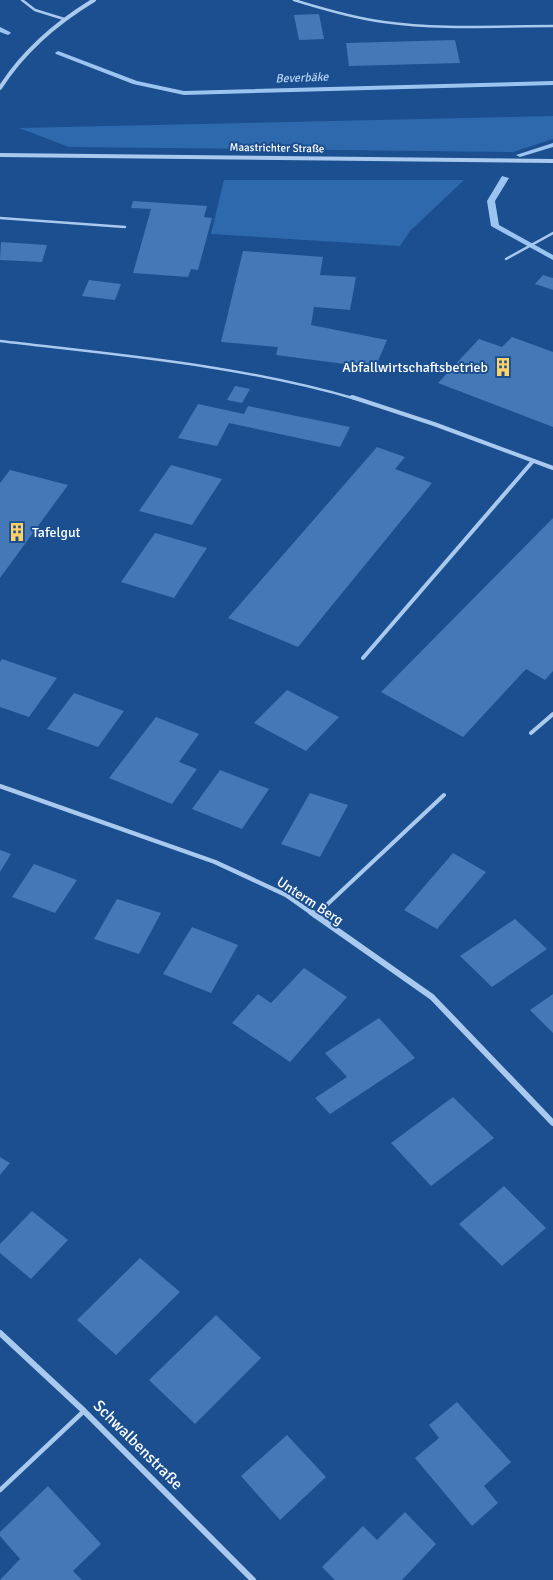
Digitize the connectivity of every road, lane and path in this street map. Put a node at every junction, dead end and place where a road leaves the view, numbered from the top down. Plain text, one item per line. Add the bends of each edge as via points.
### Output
1 (22, 0) edge
2 (94, 0) edge
3 (294, 0) edge
4 (64, 19) junction
5 (553, 26) edge
6 (0, 88) edge
7 (0, 154) edge
8 (553, 161) edge
9 (0, 218) edge
10 (125, 227) dead end
11 (553, 233) edge
12 (524, 249) joint
13 (506, 259) dead end
14 (0, 341) edge
15 (533, 461) junction
16 (553, 468) edge
17 (363, 658) dead end
18 (553, 714) edge
19 (531, 733) dead end
20 (0, 786) edge
21 (444, 795) dead end
22 (315, 916) junction
23 (553, 1123) edge
24 (0, 1333) edge
25 (84, 1411) junction
26 (0, 1490) edge
27 (254, 1580) edge

1 - 4 lane via 35,10
2 - 4 street
3 - 5 lane via 382,22
4 - 6 street via 30,48
7 - 8 street, Maastrichter Straße
9 - 10 lane
11 - 12 lane
12 - 13 lane
14 - 15 lane via 213,368 315,388 392,409
15 - 16 lane
15 - 17 lane
18 - 19 lane
20 - 22 street, Unterm Berg via 215,862 286,895
21 - 22 lane
22 - 23 street, Unterm Berg via 432,997
24 - 25 street, Schwalbenstraße
25 - 26 lane
25 - 27 street, Schwalbenstraße

